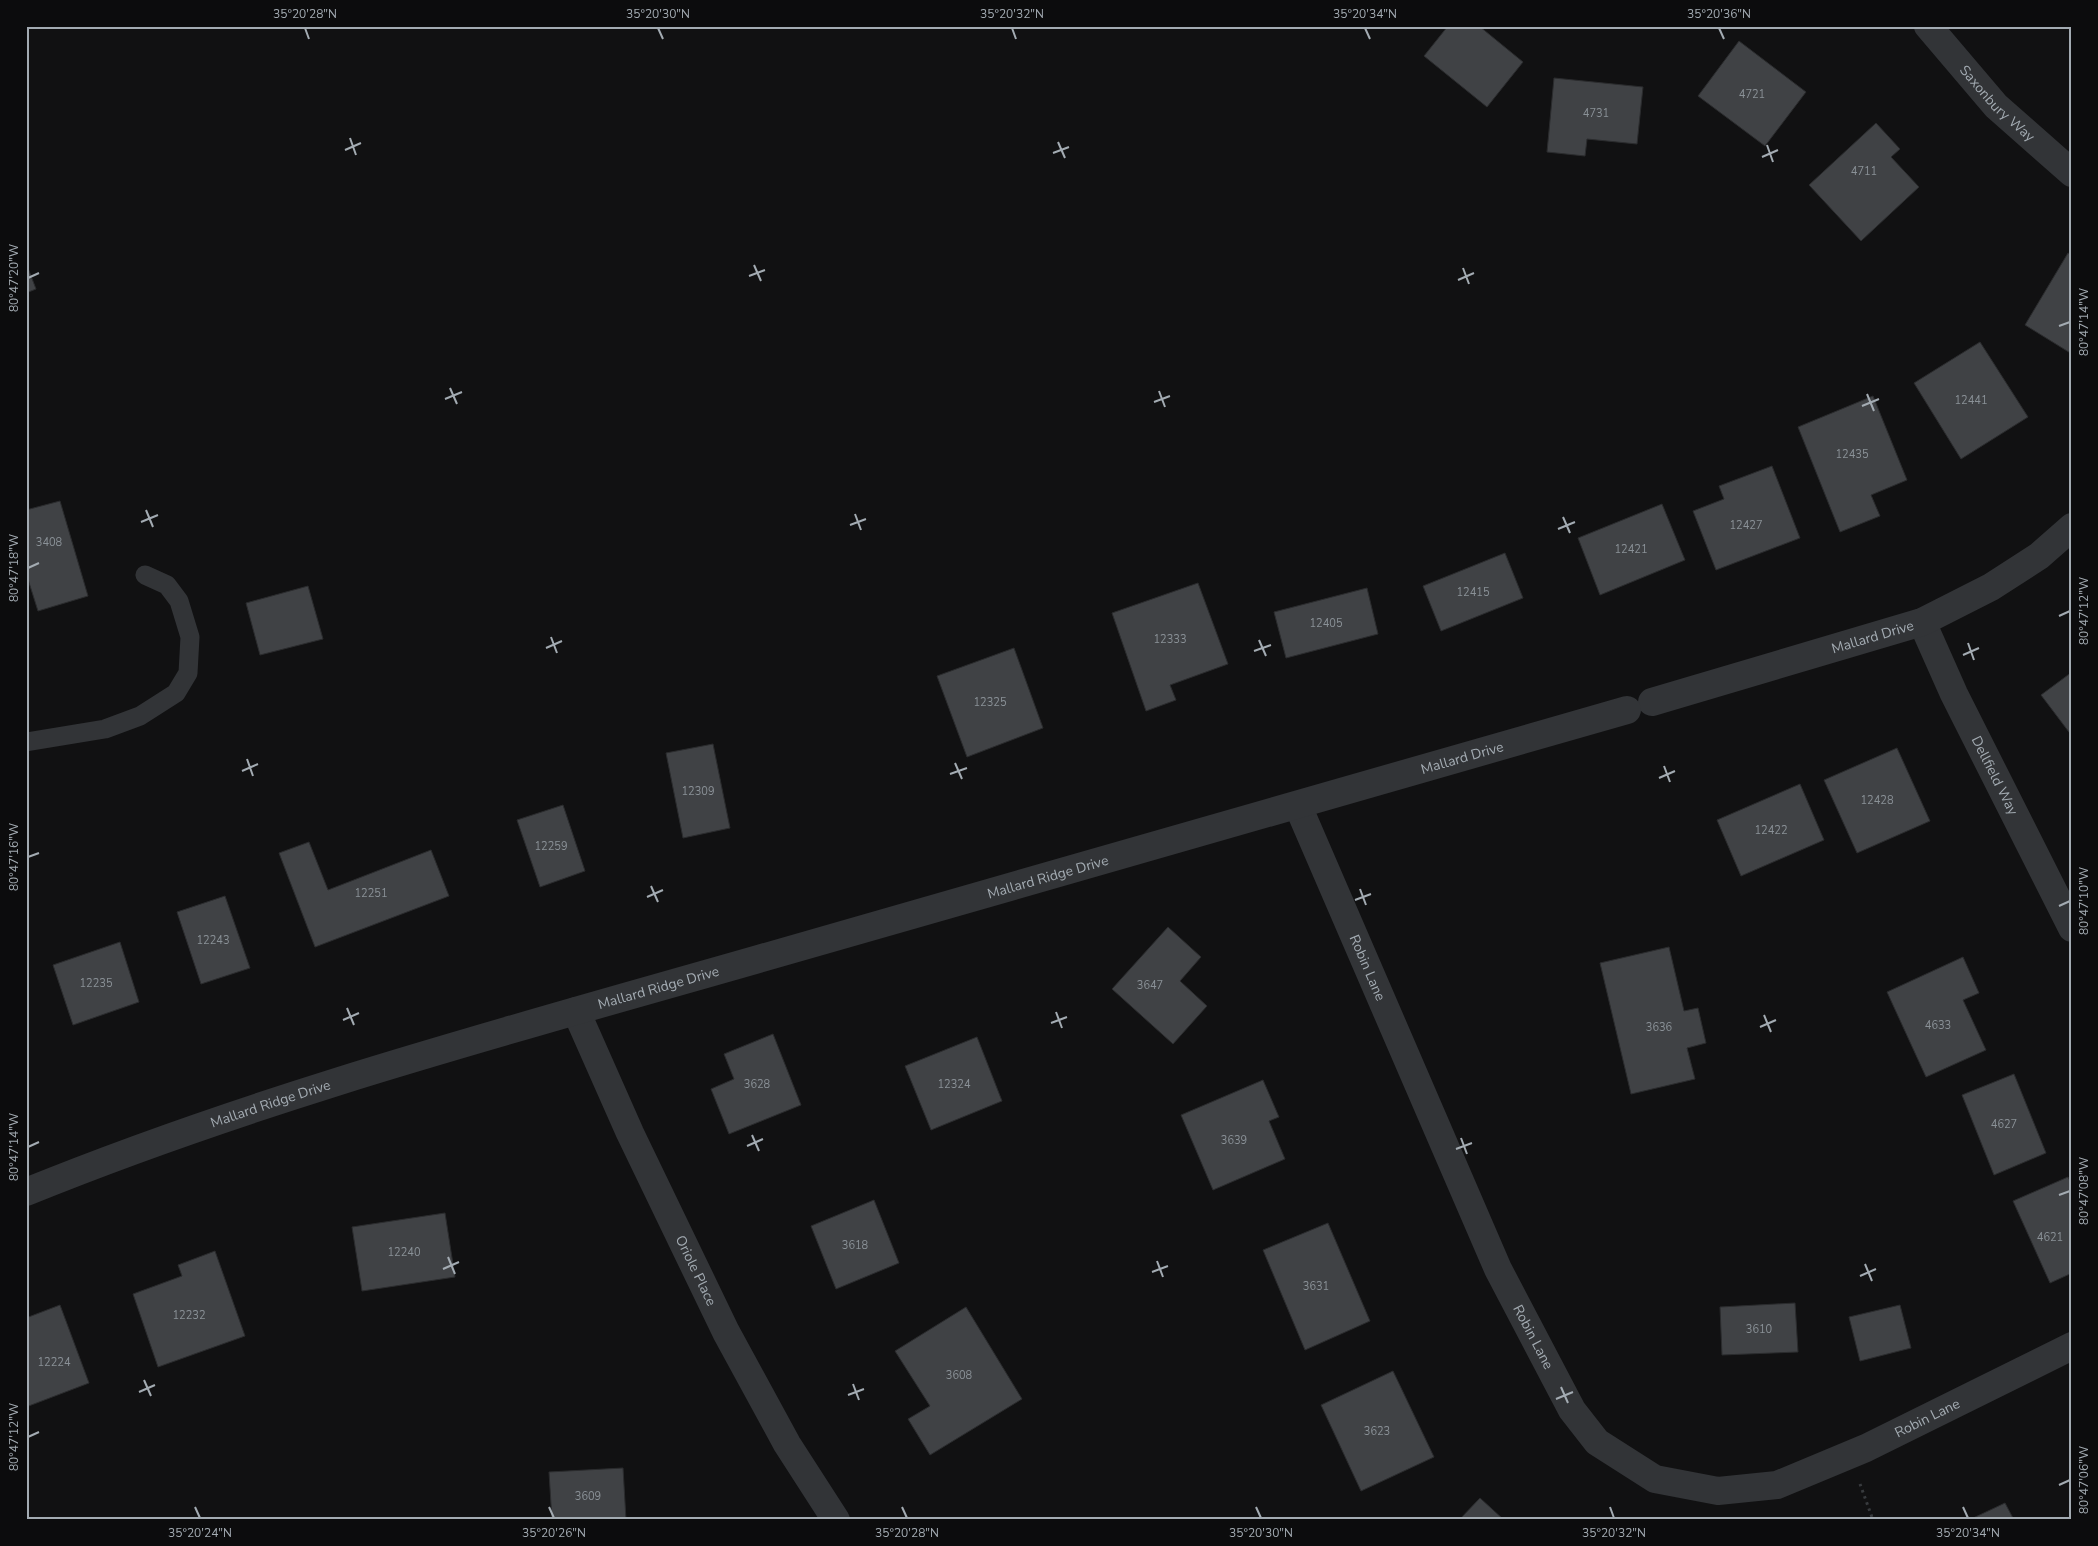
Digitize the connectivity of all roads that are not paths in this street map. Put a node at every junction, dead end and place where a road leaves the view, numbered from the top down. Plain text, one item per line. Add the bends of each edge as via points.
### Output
1 (1928, 26) edge
2 (2072, 173) edge
3 (2072, 527) edge
4 (145, 575) dead end
5 (1922, 622) junction
6 (1652, 702) dead end
7 (1626, 710) dead end
8 (26, 742) edge
9 (1298, 806) junction
10 (2072, 928) edge
11 (576, 1011) junction
12 (26, 1192) edge
13 (2072, 1346) edge
14 (836, 1520) edge

1 - 2 street, Saxonbury Way via 1996,106
3 - 5 street, Mallard Drive via 2039,556 1991,587
4 - 8 lane via 167,584 179,601 190,637 188,673 176,693 140,716 105,730
5 - 6 street, Mallard Drive
5 - 10 street, Dellfield Way via 1954,694
7 - 9 street, Mallard Drive
9 - 11 street, Mallard Ridge Drive
9 - 13 street, Robin Lane via 1498,1269 1572,1410 1597,1442 1655,1479 1718,1491 1777,1485 1866,1448
11 - 12 street, Mallard Ridge Drive via 296,1094 110,1158
11 - 14 street, Oriole Place via 630,1133 726,1332 787,1444

